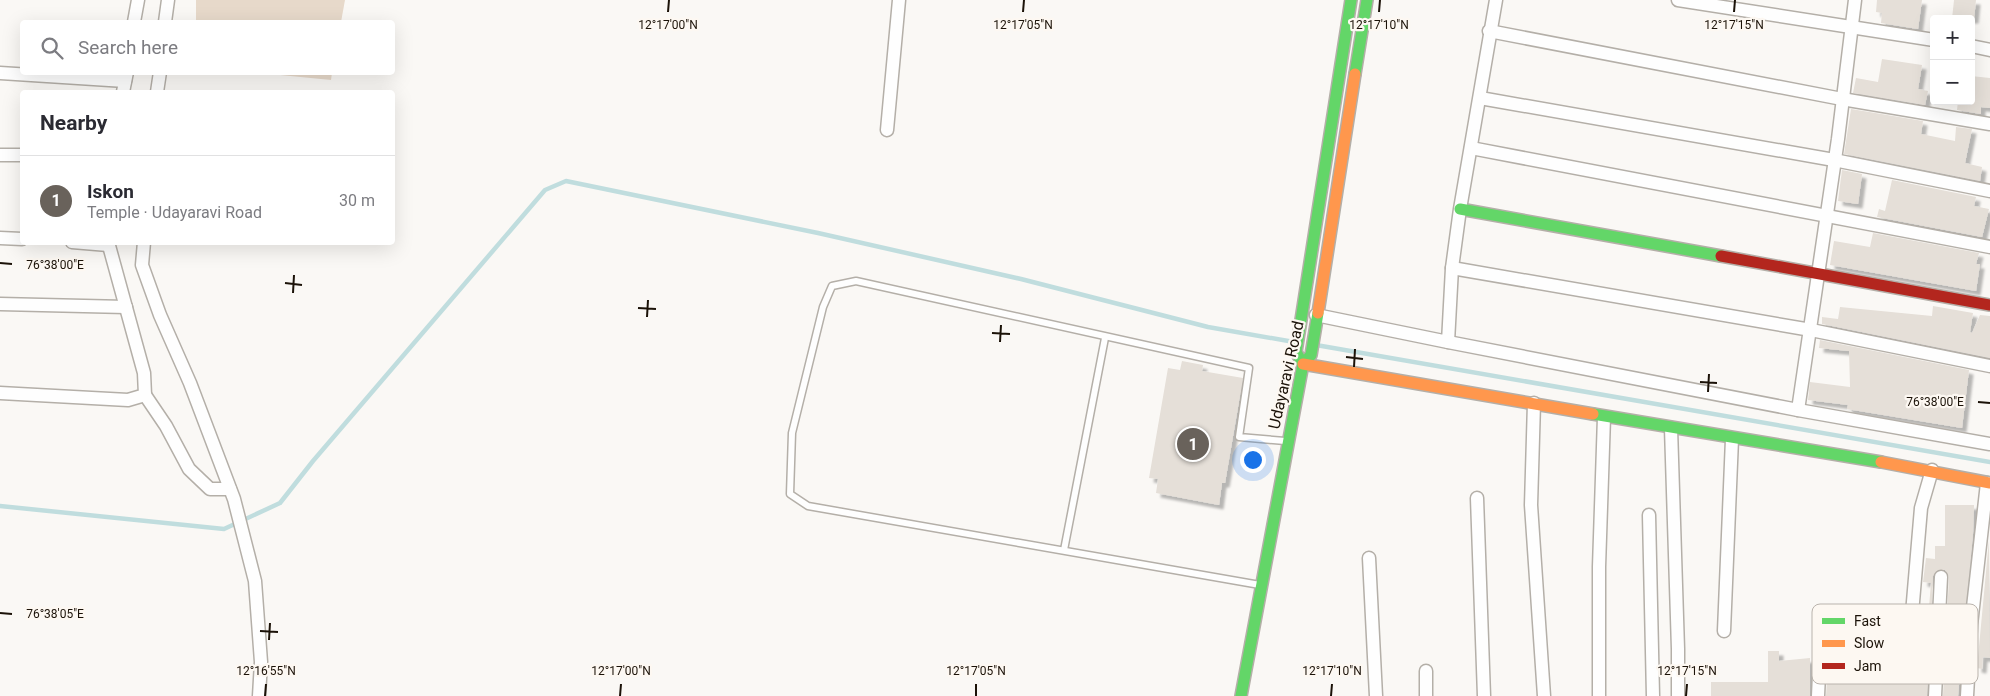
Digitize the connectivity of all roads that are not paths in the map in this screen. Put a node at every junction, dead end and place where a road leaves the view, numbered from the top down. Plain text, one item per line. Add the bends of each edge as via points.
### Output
1 (138, 0) edge
2 (168, 0) edge
3 (899, 0) edge
4 (1351, 0) edge
5 (1367, 0) edge
6 (1496, 0) edge
7 (1678, 0) edge
8 (1855, 0) edge
9 (134, 20) edge
10 (165, 20) edge
11 (1852, 26) junction
12 (1489, 31) junction
13 (1930, 39) edge
14 (1975, 47) edge
15 (1990, 50) edge
16 (0, 74) edge
17 (160, 75) edge
18 (125, 82) edge
19 (157, 90) edge
20 (1480, 98) junction
21 (1842, 99) junction
22 (1990, 124) edge
23 (887, 130) dead end
24 (1471, 148) junction
25 (0, 155) edge
26 (20, 155) edge
27 (1834, 160) junction
28 (1990, 191) edge
29 (1460, 209) junction
30 (1826, 214) junction
31 (0, 238) edge
32 (20, 239) edge
33 (108, 245) edge
34 (144, 245) edge
35 (1990, 247) edge
36 (1452, 268) junction
37 (1817, 274) junction
38 (0, 304) edge
39 (1990, 305) edge
40 (126, 307) junction
41 (1316, 317) junction
42 (1811, 330) junction
43 (1105, 338) junction
44 (1448, 342) junction
45 (1303, 364) junction
46 (1990, 366) edge
47 (0, 393) edge
48 (145, 395) junction
49 (1534, 402) junction
50 (1798, 410) junction
51 (1604, 417) junction
52 (1671, 428) junction
53 (1732, 438) junction
54 (1288, 441) junction
55 (1990, 444) edge
56 (1932, 470) junction
57 (1989, 483) edge
58 (232, 494) junction
59 (1477, 498) dead end
60 (1649, 515) dead end
61 (1064, 550) junction
62 (1369, 558) dead end
63 (1941, 577) dead end
64 (1262, 585) junction
65 (1913, 604) edge
66 (1940, 604) edge
67 (1974, 604) edge
68 (1724, 631) dead end
69 (1426, 671) dead end
70 (259, 696) edge
71 (1241, 696) edge
72 (1376, 696) edge
73 (1426, 696) edge
74 (1484, 696) edge
75 (1544, 696) edge
76 (1600, 696) edge
77 (1653, 696) edge
78 (1678, 696) edge

1 - 9 street
2 - 10 street
3 - 23 street
4 - 45 street via 1296,352
5 - 41 street, Udayaravi Road
6 - 12 street
7 - 11 street
8 - 11 street
11 - 13 street
11 - 21 street
12 - 20 street
12 - 21 street
14 - 15 street
16 - 18 street
17 - 19 street
20 - 24 street
20 - 27 street
21 - 22 street
21 - 27 street
24 - 29 street
24 - 30 street
25 - 26 street
27 - 28 street
27 - 30 street
29 - 36 street
29 - 37 street
30 - 35 street
30 - 37 street
31 - 32 street
33 - 40 street
34 - 58 street via 142,265
36 - 42 street
36 - 44 street
37 - 39 street
37 - 42 street
38 - 40 street
40 - 48 street via 144,373
41 - 44 street
41 - 45 street, Udayaravi Road via 1310,355
42 - 46 street
42 - 50 street
43 - 54 lane via 1250,368 1239,436
43 - 61 lane
43 - 61 lane via 856,281 832,286 823,307 792,433 790,494 808,506
44 - 50 street
45 - 49 street
45 - 54 street, Udayaravi Road
47 - 48 street via 128,400
48 - 58 street via 189,469 210,489
49 - 51 street
49 - 75 street via 1531,504
50 - 55 street
51 - 52 street
51 - 76 street via 1599,567
52 - 53 street
52 - 78 street
53 - 56 street
53 - 68 street
54 - 64 street, Udayaravi Road
56 - 57 street
56 - 65 street via 1921,508
57 - 67 street
58 - 70 street via 255,581
59 - 74 street
60 - 77 street
61 - 64 lane
62 - 72 street
63 - 66 street
64 - 71 street, Udayaravi Road
69 - 73 street

